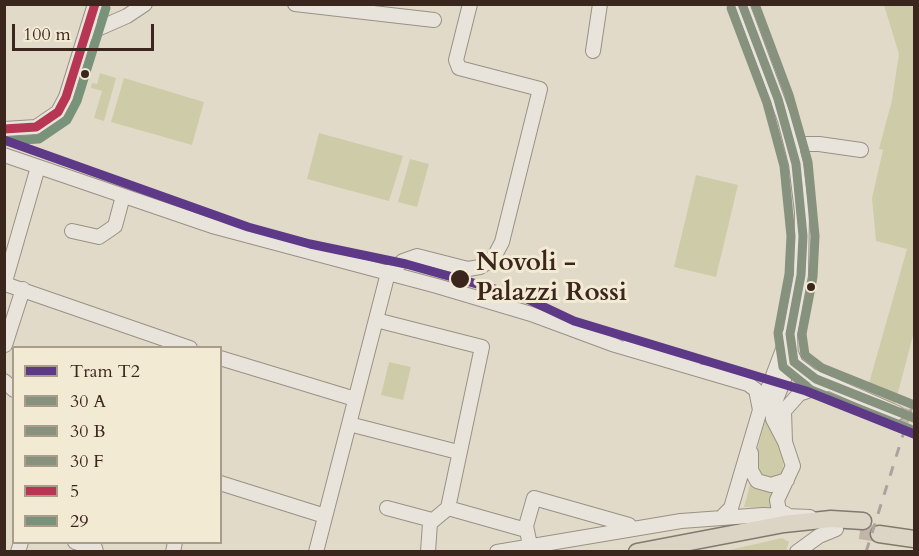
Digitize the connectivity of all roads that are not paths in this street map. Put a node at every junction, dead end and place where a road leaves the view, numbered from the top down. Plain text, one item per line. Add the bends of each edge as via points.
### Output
1 (95, 4) edge
2 (145, 4) edge
3 (295, 4) edge
4 (470, 4) edge
5 (600, 4) edge
6 (742, 4) edge
7 (324, 6) edge
8 (407, 11) edge
9 (434, 20) dead end
10 (86, 34) junction
11 (593, 51) dead end
12 (4, 129) edge
13 (792, 144) junction
14 (861, 150) dead end
15 (4, 155) edge
16 (38, 167) junction
17 (123, 196) junction
18 (72, 231) dead end
19 (388, 273) junction
20 (5, 284) edge
21 (23, 289) junction
22 (376, 320) junction
23 (790, 334) junction
24 (171, 344) edge
25 (5, 345) edge
26 (792, 354) junction
27 (222, 359) edge
28 (828, 384) junction
29 (356, 399) junction
30 (760, 410) junction
31 (897, 413) tunnel mouth
32 (349, 424) junction
33 (752, 442) junction
34 (785, 442) junction
35 (458, 452) junction
36 (787, 480) junction
37 (222, 484) edge
38 (387, 508) dead end
39 (448, 508) junction
40 (786, 514) junction
41 (325, 516) junction
42 (723, 516) junction
43 (432, 520) junction
44 (821, 520) junction
45 (634, 527) junction
46 (915, 528) edge
47 (836, 529) junction
48 (526, 530) junction
49 (915, 539) edge
50 (79, 544) edge
51 (530, 545) junction
52 (96, 552) edge
53 (316, 552) edge
54 (428, 552) edge
55 (497, 552) edge
56 (637, 552) edge
57 (698, 552) edge
58 (797, 552) edge

1 - 10 street
2 - 10 street
3 - 7 street
4 - 19 street via 456,60 459,68 540,89 500,247 490,262 470,269 417,256
5 - 11 street
6 - 13 street
7 - 8 street
8 - 9 street
10 - 12 street via 58,112 40,126
13 - 14 street
13 - 23 street via 803,236 801,275
15 - 16 street
16 - 17 street
16 - 20 street
17 - 18 street via 115,226 99,237
17 - 19 street via 221,229
19 - 22 street
19 - 30 street via 748,384 756,390
20 - 21 street
21 - 24 street
21 - 25 street
22 - 29 street
22 - 35 street via 482,347
23 - 26 street
23 - 30 street
26 - 28 street via 800,369
26 - 34 street via 772,410
27 - 29 street
28 - 31 street
28 - 34 street via 806,391 788,404 783,417
29 - 32 street
30 - 33 street
32 - 35 street
32 - 41 street
33 - 36 street via 751,468 755,479 771,485
33 - 42 street via 731,507
34 - 36 street via 794,462
35 - 39 street
36 - 40 street via 777,500 779,511
37 - 41 street
38 - 43 street
39 - 43 street
39 - 48 street
40 - 42 street
40 - 44 street
41 - 53 street
42 - 45 street
43 - 54 street
44 - 47 main road via 862,526
44 - 56 main road
45 - 48 street via 534,498
45 - 51 street
46 - 49 main road via 880,529
47 - 57 main road via 791,533
47 - 58 street
48 - 51 street
50 - 52 street via 96,548
51 - 55 street

